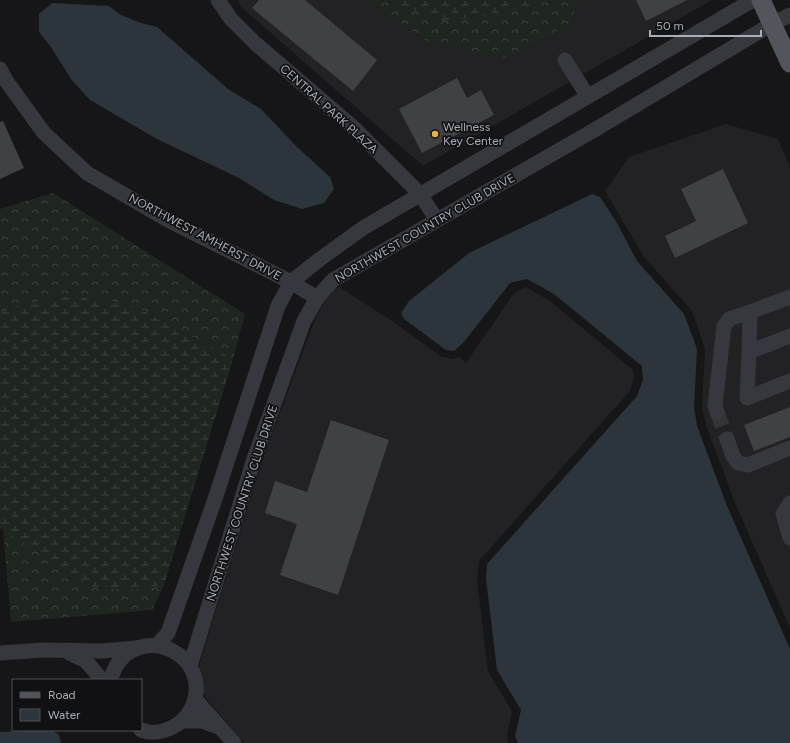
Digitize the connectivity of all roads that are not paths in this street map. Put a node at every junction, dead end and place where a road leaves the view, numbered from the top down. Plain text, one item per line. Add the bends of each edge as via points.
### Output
1 (218, 0) edge
2 (753, 0) edge
3 (761, 0) edge
4 (790, 15) edge
5 (772, 24) junction
6 (565, 60) dead end
7 (790, 63) edge
8 (2, 78) edge
9 (588, 97) junction
10 (420, 194) junction
11 (437, 220) junction
12 (291, 282) junction
13 (790, 297) edge
14 (317, 298) junction
15 (750, 312) junction
16 (790, 336) edge
17 (749, 352) junction
18 (790, 381) edge
19 (717, 412) tunnel mouth
20 (727, 439) tunnel mouth
21 (790, 448) edge
22 (790, 503) edge
23 (790, 538) edge
24 (156, 645) junction
25 (139, 648) junction
26 (65, 651) junction
27 (0, 653) edge
28 (190, 666) junction
29 (101, 679) edge
30 (110, 679) edge
31 (195, 699) junction
32 (182, 721) junction
33 (222, 728) junction
34 (142, 730) edge
35 (234, 743) edge

1 - 10 street, CENTRAL PARK PLAZA via 231,19 255,43 354,128
2 - 9 street
3 - 5 main road
4 - 5 street, NORTHWEST COUNTRY CLUB DRIVE
5 - 7 main road
5 - 11 street, NORTHWEST COUNTRY CLUB DRIVE
6 - 9 street
8 - 12 street, NORTHWEST AMHERST DRIVE via 44,133 87,173 166,219
9 - 10 street
10 - 11 street, CENTRAL PARK PLAZA
10 - 12 street via 363,228
11 - 14 street, NORTHWEST COUNTRY CLUB DRIVE via 333,280
12 - 14 street, NORTHWEST AMHERST DRIVE
12 - 24 street via 278,306 215,499 168,632
13 - 15 street
14 - 28 street, NORTHWEST COUNTRY CLUB DRIVE via 304,322 254,459
15 - 17 street
15 - 19 street via 729,319 724,326 715,406
16 - 17 street
17 - 18 street via 747,398
20 - 21 street via 738,463 748,465
22 - 23 street via 783,514
24 - 25 street
24 - 28 street via 170,648
25 - 26 street
25 - 30 street via 126,655 116,666
26 - 27 street
26 - 29 street via 86,661
28 - 31 street via 196,687
31 - 32 street
31 - 33 street
32 - 33 street via 202,721
32 - 34 street via 158,732
33 - 35 street

